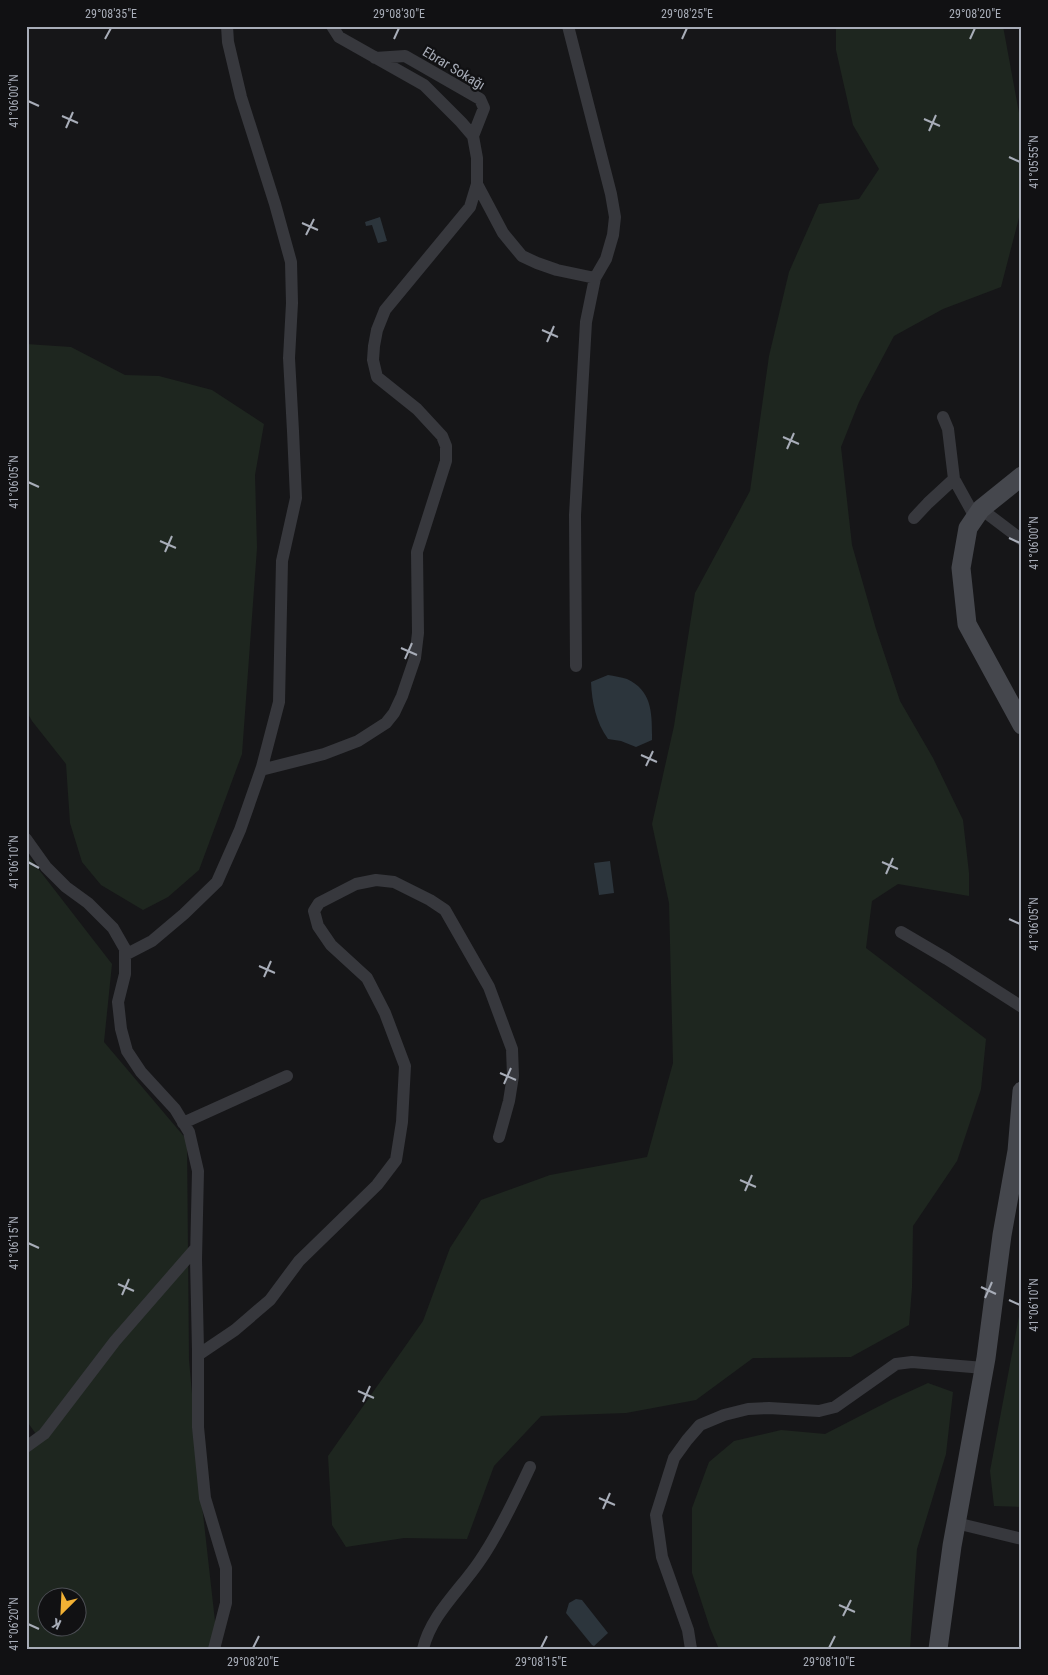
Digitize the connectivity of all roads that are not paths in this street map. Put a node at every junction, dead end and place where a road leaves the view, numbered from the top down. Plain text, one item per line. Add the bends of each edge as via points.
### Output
1 (227, 26) edge
2 (332, 26) edge
3 (568, 26) edge
4 (375, 58) junction
5 (473, 136) junction
6 (476, 184) junction
7 (595, 278) junction
8 (943, 417) dead end
9 (1022, 476) edge
10 (954, 479) junction
11 (978, 513) junction
12 (914, 518) dead end
13 (1022, 540) edge
14 (576, 666) dead end
15 (1022, 725) edge
16 (261, 770) junction
17 (26, 839) edge
18 (901, 932) dead end
19 (125, 955) junction
20 (1022, 1007) edge
21 (287, 1076) dead end
22 (1022, 1091) edge
23 (183, 1123) junction
24 (499, 1137) dead end
25 (196, 1248) junction
26 (198, 1355) junction
27 (984, 1368) junction
28 (26, 1447) edge
29 (530, 1467) dead end
30 (956, 1523) junction
31 (1022, 1539) edge
32 (214, 1649) edge
33 (423, 1649) edge
34 (691, 1649) edge
35 (938, 1649) edge

1 - 16 street via 241,97 291,262 289,358 296,498 282,561 280,702
2 - 4 street via 339,38
3 - 7 street via 616,217 606,260
4 - 5 street via 424,85
4 - 5 street, Ebrar Sokağı via 405,56 480,98 484,108
5 - 6 street via 477,158
6 - 7 street via 503,233 522,256 557,270
6 - 16 street via 470,207 385,310 374,346 373,360 378,377 417,408 442,436 446,446 446,462 417,552 418,633 415,658 402,696 386,723 358,741 324,754
7 - 14 street via 586,322 574,515
8 - 10 street via 948,429
9 - 11 street
10 - 11 street
10 - 12 street
11 - 13 street
11 - 15 street via 968,528 961,568 966,624
16 - 19 street via 217,882 152,941
17 - 19 street via 46,867 113,928
18 - 20 street
19 - 23 street via 125,974 118,1002 127,1051
21 - 23 street
22 - 27 street
23 - 25 street via 189,1132 198,1171
24 - 26 street via 513,1076 512,1049 489,987 445,910 394,882 376,880 356,884 319,903 314,911 318,926 331,945 367,978 405,1066 396,1160 377,1185 299,1261 270,1300 235,1330
25 - 26 street
25 - 28 street via 115,1341 44,1434
26 - 32 street via 198,1427 205,1498 226,1568 226,1603
27 - 30 street
27 - 34 street via 912,1362 896,1364 835,1407 819,1411 748,1409 724,1414 700,1425 674,1458 656,1515 662,1557 688,1630
29 - 33 street via 480,1562 431,1626
30 - 31 street
30 - 35 street

